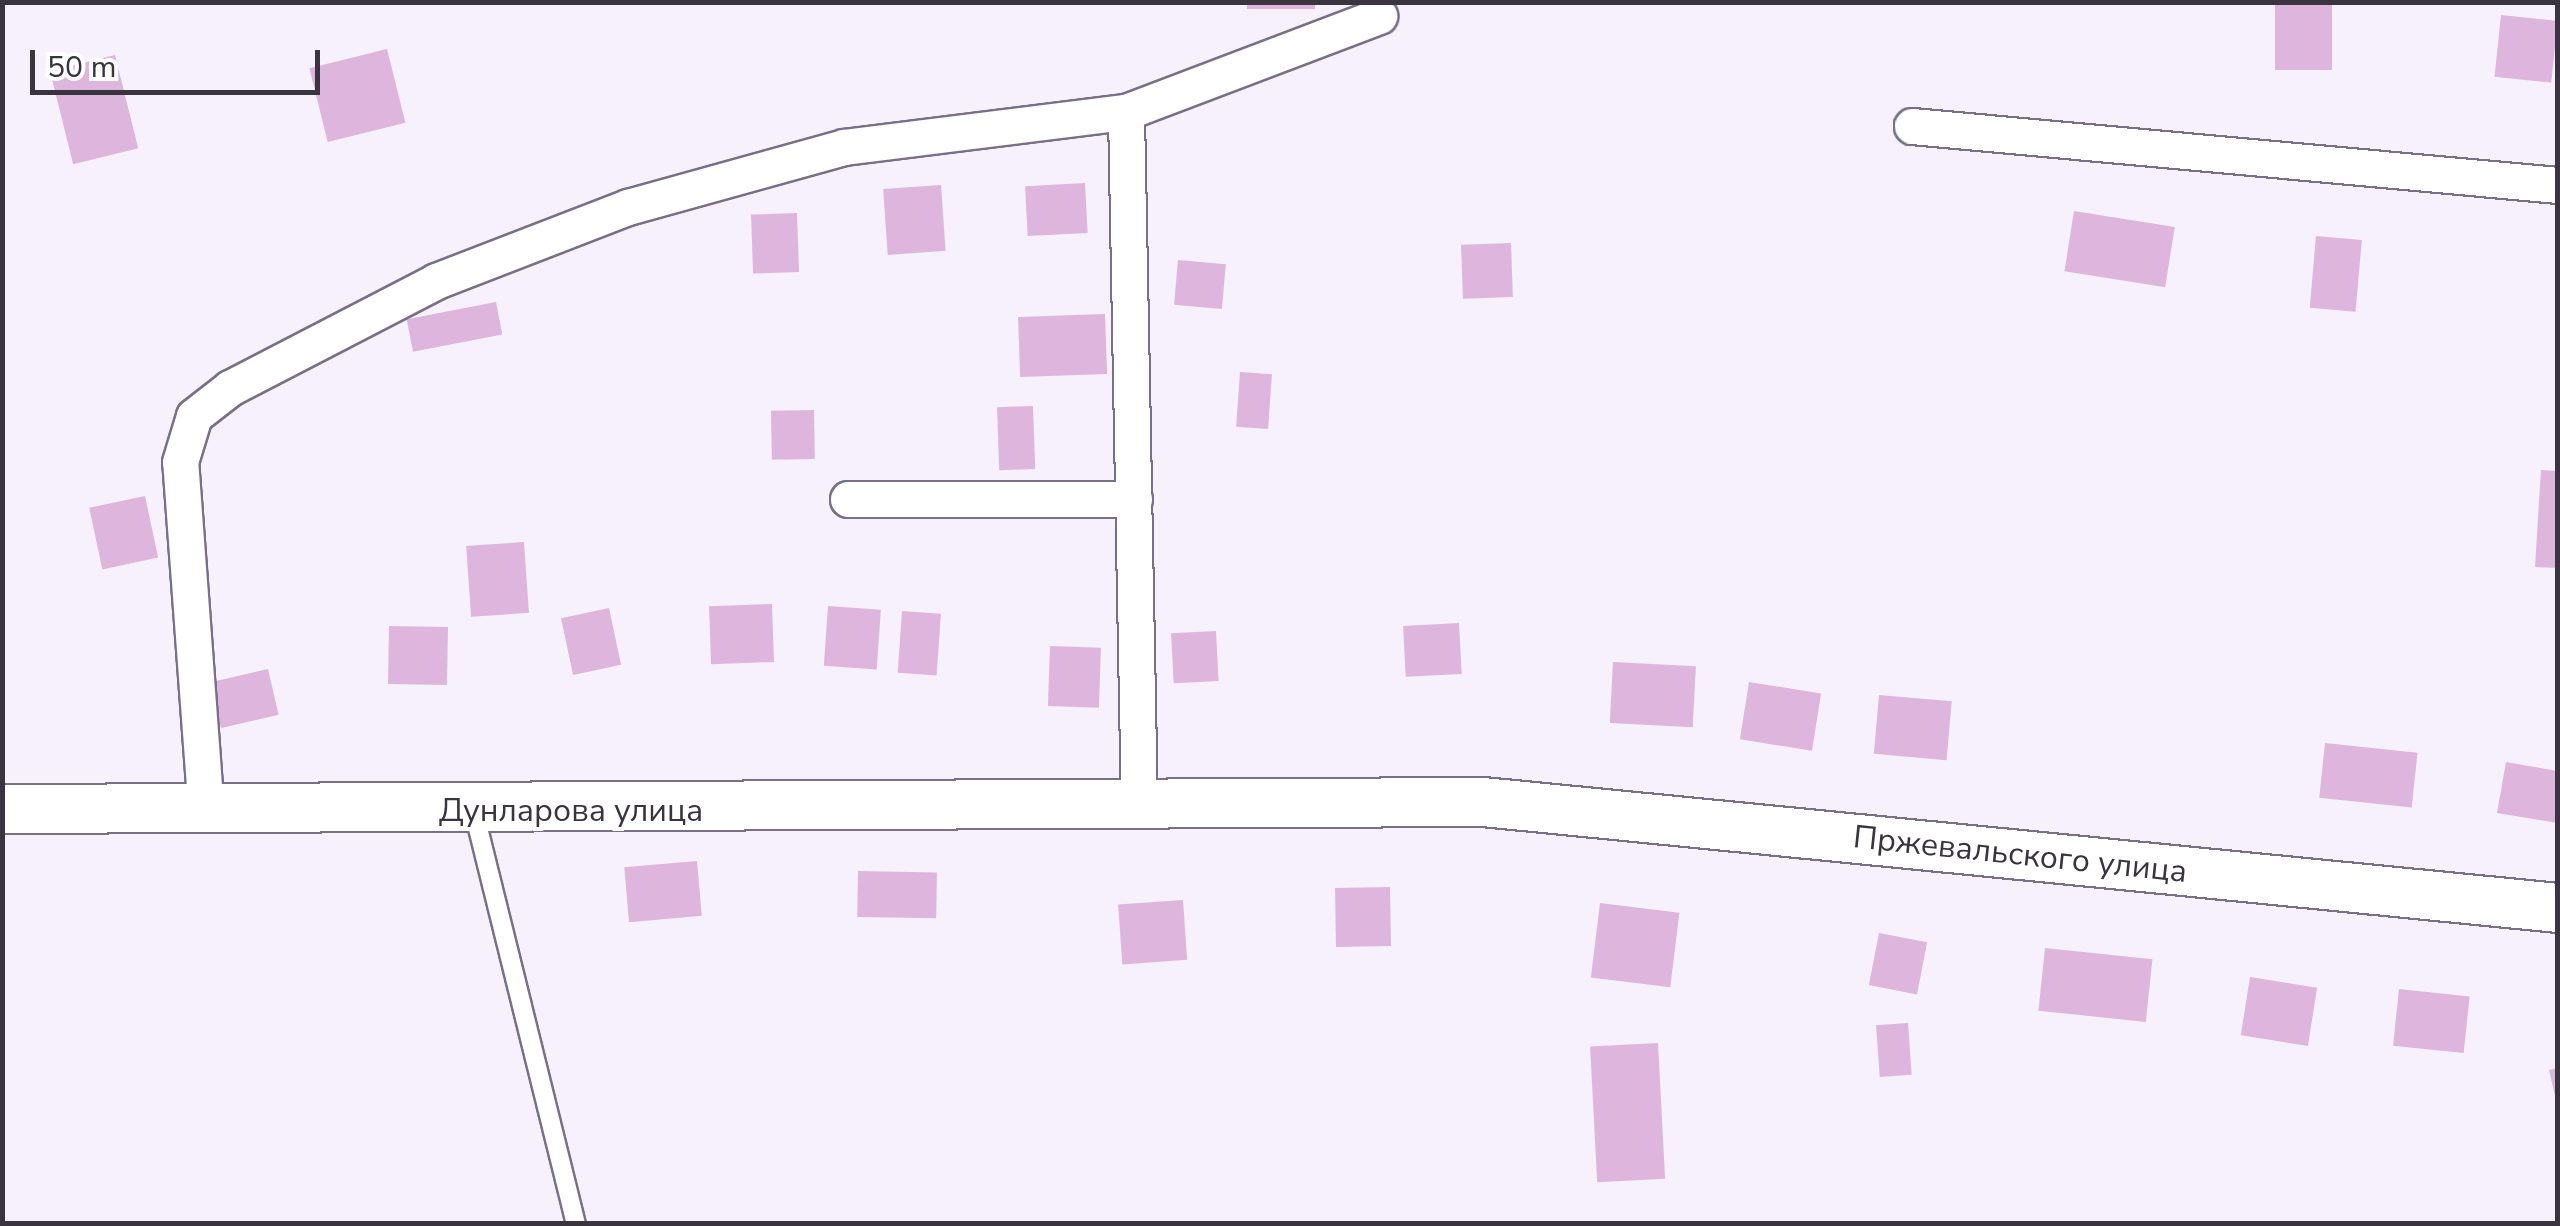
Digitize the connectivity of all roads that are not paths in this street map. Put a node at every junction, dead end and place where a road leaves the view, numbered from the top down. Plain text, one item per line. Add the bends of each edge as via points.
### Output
1 (1379, 16) dead end
2 (1126, 112) junction
3 (1912, 126) dead end
4 (2558, 185) edge
5 (848, 499) dead end
6 (1134, 499) junction
7 (1482, 802) joint
8 (1139, 808) junction
9 (2, 809) edge
10 (474, 812) junction
11 (206, 814) junction
12 (2558, 908) edge
13 (576, 1224) edge

1 - 2 street
2 - 6 street
2 - 11 street via 844,147 628,207 436,281 194,416 180,462
3 - 4 street
5 - 6 street
6 - 8 street
7 - 8 street, Дунларова улица
7 - 12 street, Пржевальского улица
8 - 10 street, Дунларова улица
9 - 11 street, Дунларова улица
10 - 11 street, Дунларова улица
10 - 13 lane

